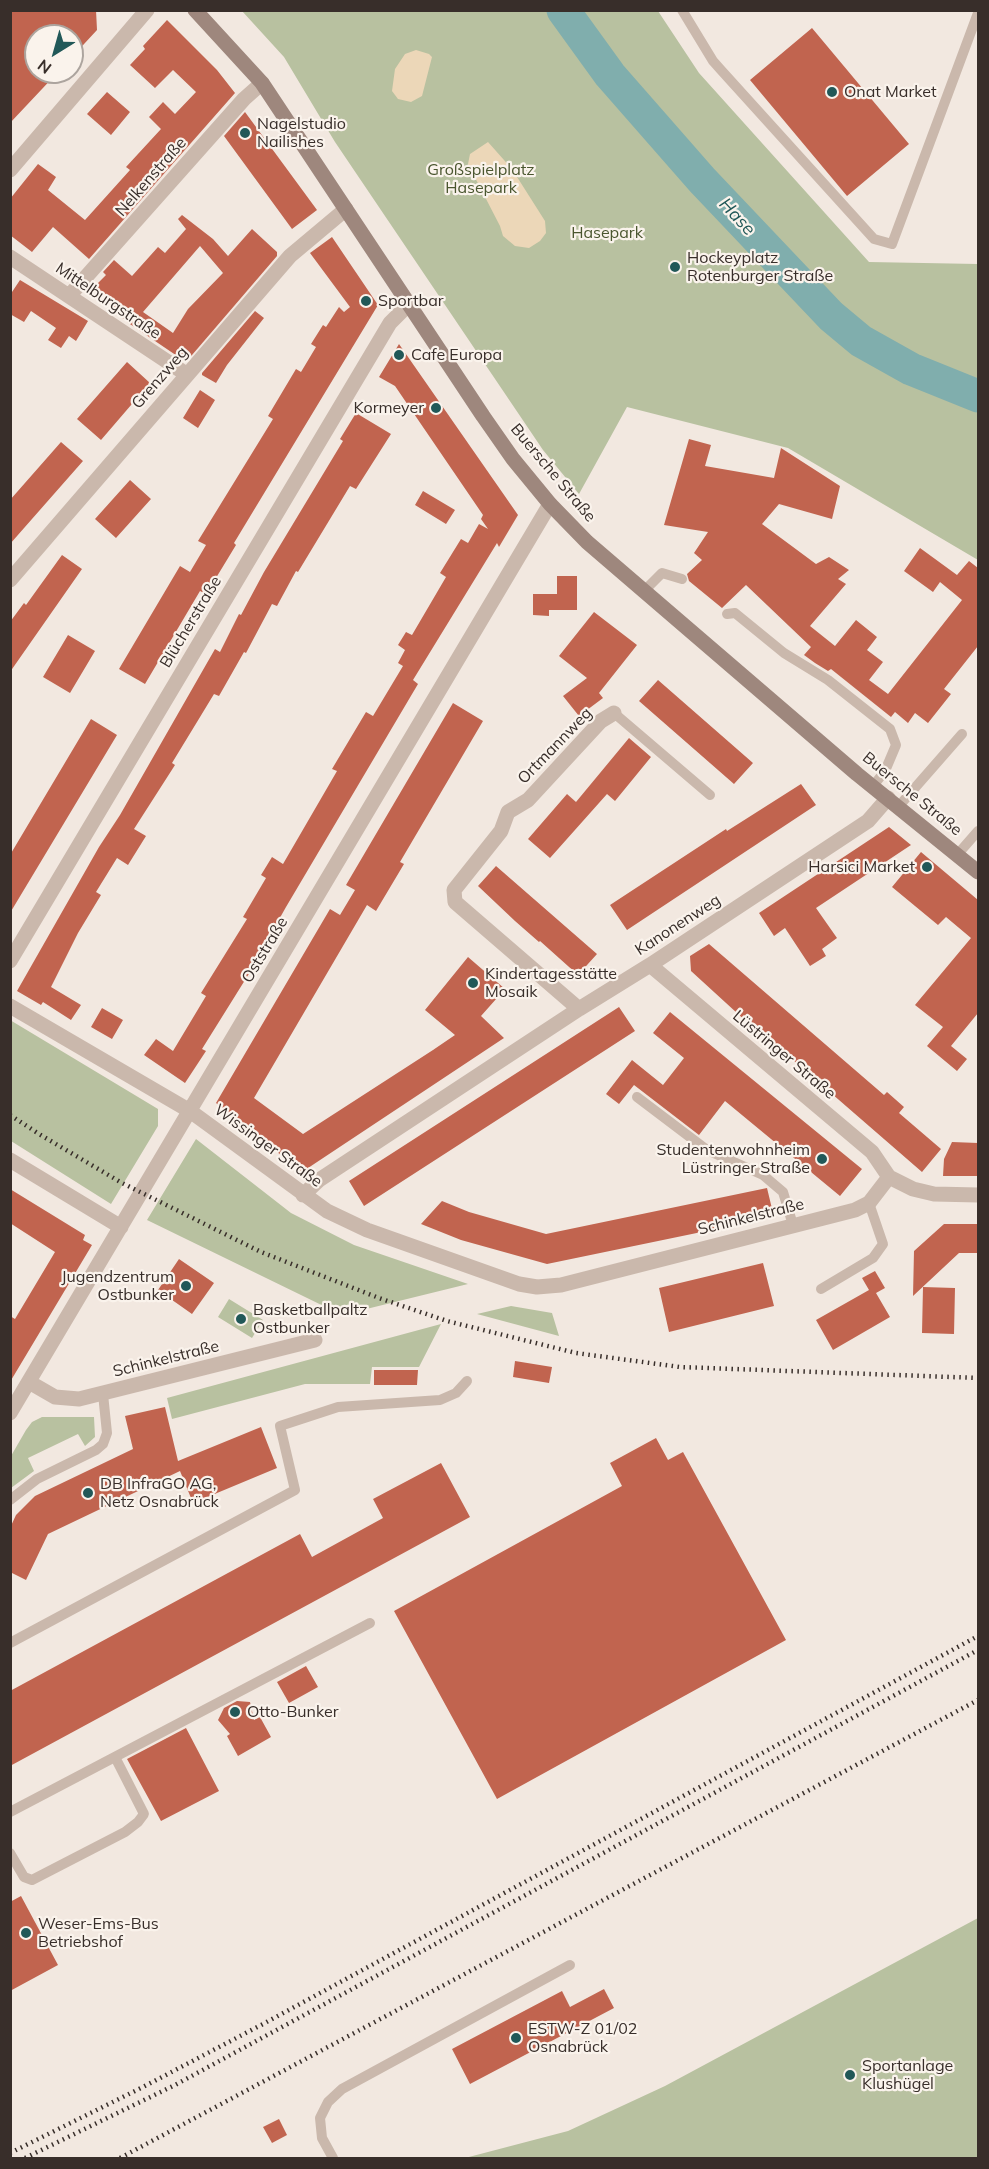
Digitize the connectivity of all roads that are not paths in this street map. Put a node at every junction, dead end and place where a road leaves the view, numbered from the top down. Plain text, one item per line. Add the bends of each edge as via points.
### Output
1 (147, 10) edge
2 (195, 10) edge
3 (682, 10) edge
4 (978, 13) edge
5 (262, 83) junction
6 (10, 170) edge
7 (346, 209) junction
8 (10, 257) edge
9 (69, 296) junction
10 (408, 305) junction
11 (186, 374) junction
12 (550, 504) junction
13 (682, 579) dead end
14 (10, 580) edge
15 (644, 591) junction
16 (727, 614) dead end
17 (615, 713) joint
18 (962, 734) dead end
19 (873, 786) junction
20 (710, 795) dead end
21 (893, 802) junction
22 (978, 831) edge
23 (957, 855) junction
24 (978, 872) edge
25 (10, 961) edge
26 (650, 965) junction
27 (10, 1006) edge
28 (579, 1009) junction
29 (637, 1097) dead end
30 (190, 1111) junction
31 (10, 1160) edge
32 (889, 1177) junction
33 (303, 1195) junction
34 (978, 1195) edge
35 (869, 1203) junction
36 (793, 1225) junction
37 (121, 1227) junction
38 (519, 1284) joint
39 (821, 1289) dead end
40 (315, 1340) dead end
41 (467, 1381) dead end
42 (28, 1382) junction
43 (103, 1394) junction
44 (10, 1413) edge
45 (10, 1500) edge
46 (370, 1623) dead end
47 (10, 1643) edge
48 (115, 1757) junction
49 (10, 1812) edge
50 (10, 1853) edge
51 (570, 1965) dead end
52 (333, 2158) edge

1 - 6 street
2 - 5 main road, Buersche Straße
3 - 4 lane via 713,61 729,79 874,239 892,244
5 - 7 main road, Buersche Straße
5 - 9 street, Nelkenstraße
7 - 10 main road, Buersche Straße
7 - 11 street, Grenzweg via 290,256
8 - 9 street, Mittelburgstraße
9 - 11 street, Mittelburgstraße
10 - 12 main road, Buersche Straße via 513,459
10 - 25 street, Blücherstraße via 390,323
11 - 14 street, Grenzweg
12 - 15 main road, Buersche Straße
12 - 30 street, Oststraße
13 - 15 lane via 662,573
15 - 19 main road, Buersche Straße
16 - 19 lane via 735,614 890,729 896,745 885,771
17 - 20 lane
17 - 28 street, Ortmannweg via 601,721 528,800 508,812 501,831 454,890 454,902
18 - 21 lane
19 - 21 main road, Buersche Straße
21 - 23 main road, Buersche Straße
21 - 26 street, Kanonenweg
22 - 23 lane
23 - 24 main road, Buersche Straße
26 - 28 street, Kanonenweg
26 - 32 street, Lüstringer Straße via 872,1152
27 - 30 street, Wissinger Straße
28 - 33 street, Kanonenweg via 318,1180
29 - 36 lane via 706,1150 763,1175 783,1192
30 - 33 street, Wissinger Straße
30 - 37 street, Oststraße
31 - 37 street
32 - 34 street via 934,1194
32 - 35 street
33 - 38 street, Wissinger Straße via 367,1230
35 - 36 street, Schinkelstraße
35 - 39 lane via 884,1244 873,1258
36 - 38 street, Schinkelstraße via 561,1285
37 - 42 street, Oststraße
40 - 43 street, Schinkelstraße
41 - 47 lane via 456,1393 440,1400 338,1407 280,1426 295,1490
42 - 43 street, Schinkelstraße via 55,1397 79,1399
42 - 44 street, Oststraße
43 - 45 lane via 107,1433 103,1444 37,1479
46 - 48 lane
48 - 49 lane
48 - 50 lane via 144,1814 138,1822 32,1880 24,1877
51 - 52 lane via 342,2089 328,2102 320,2118 322,2138

